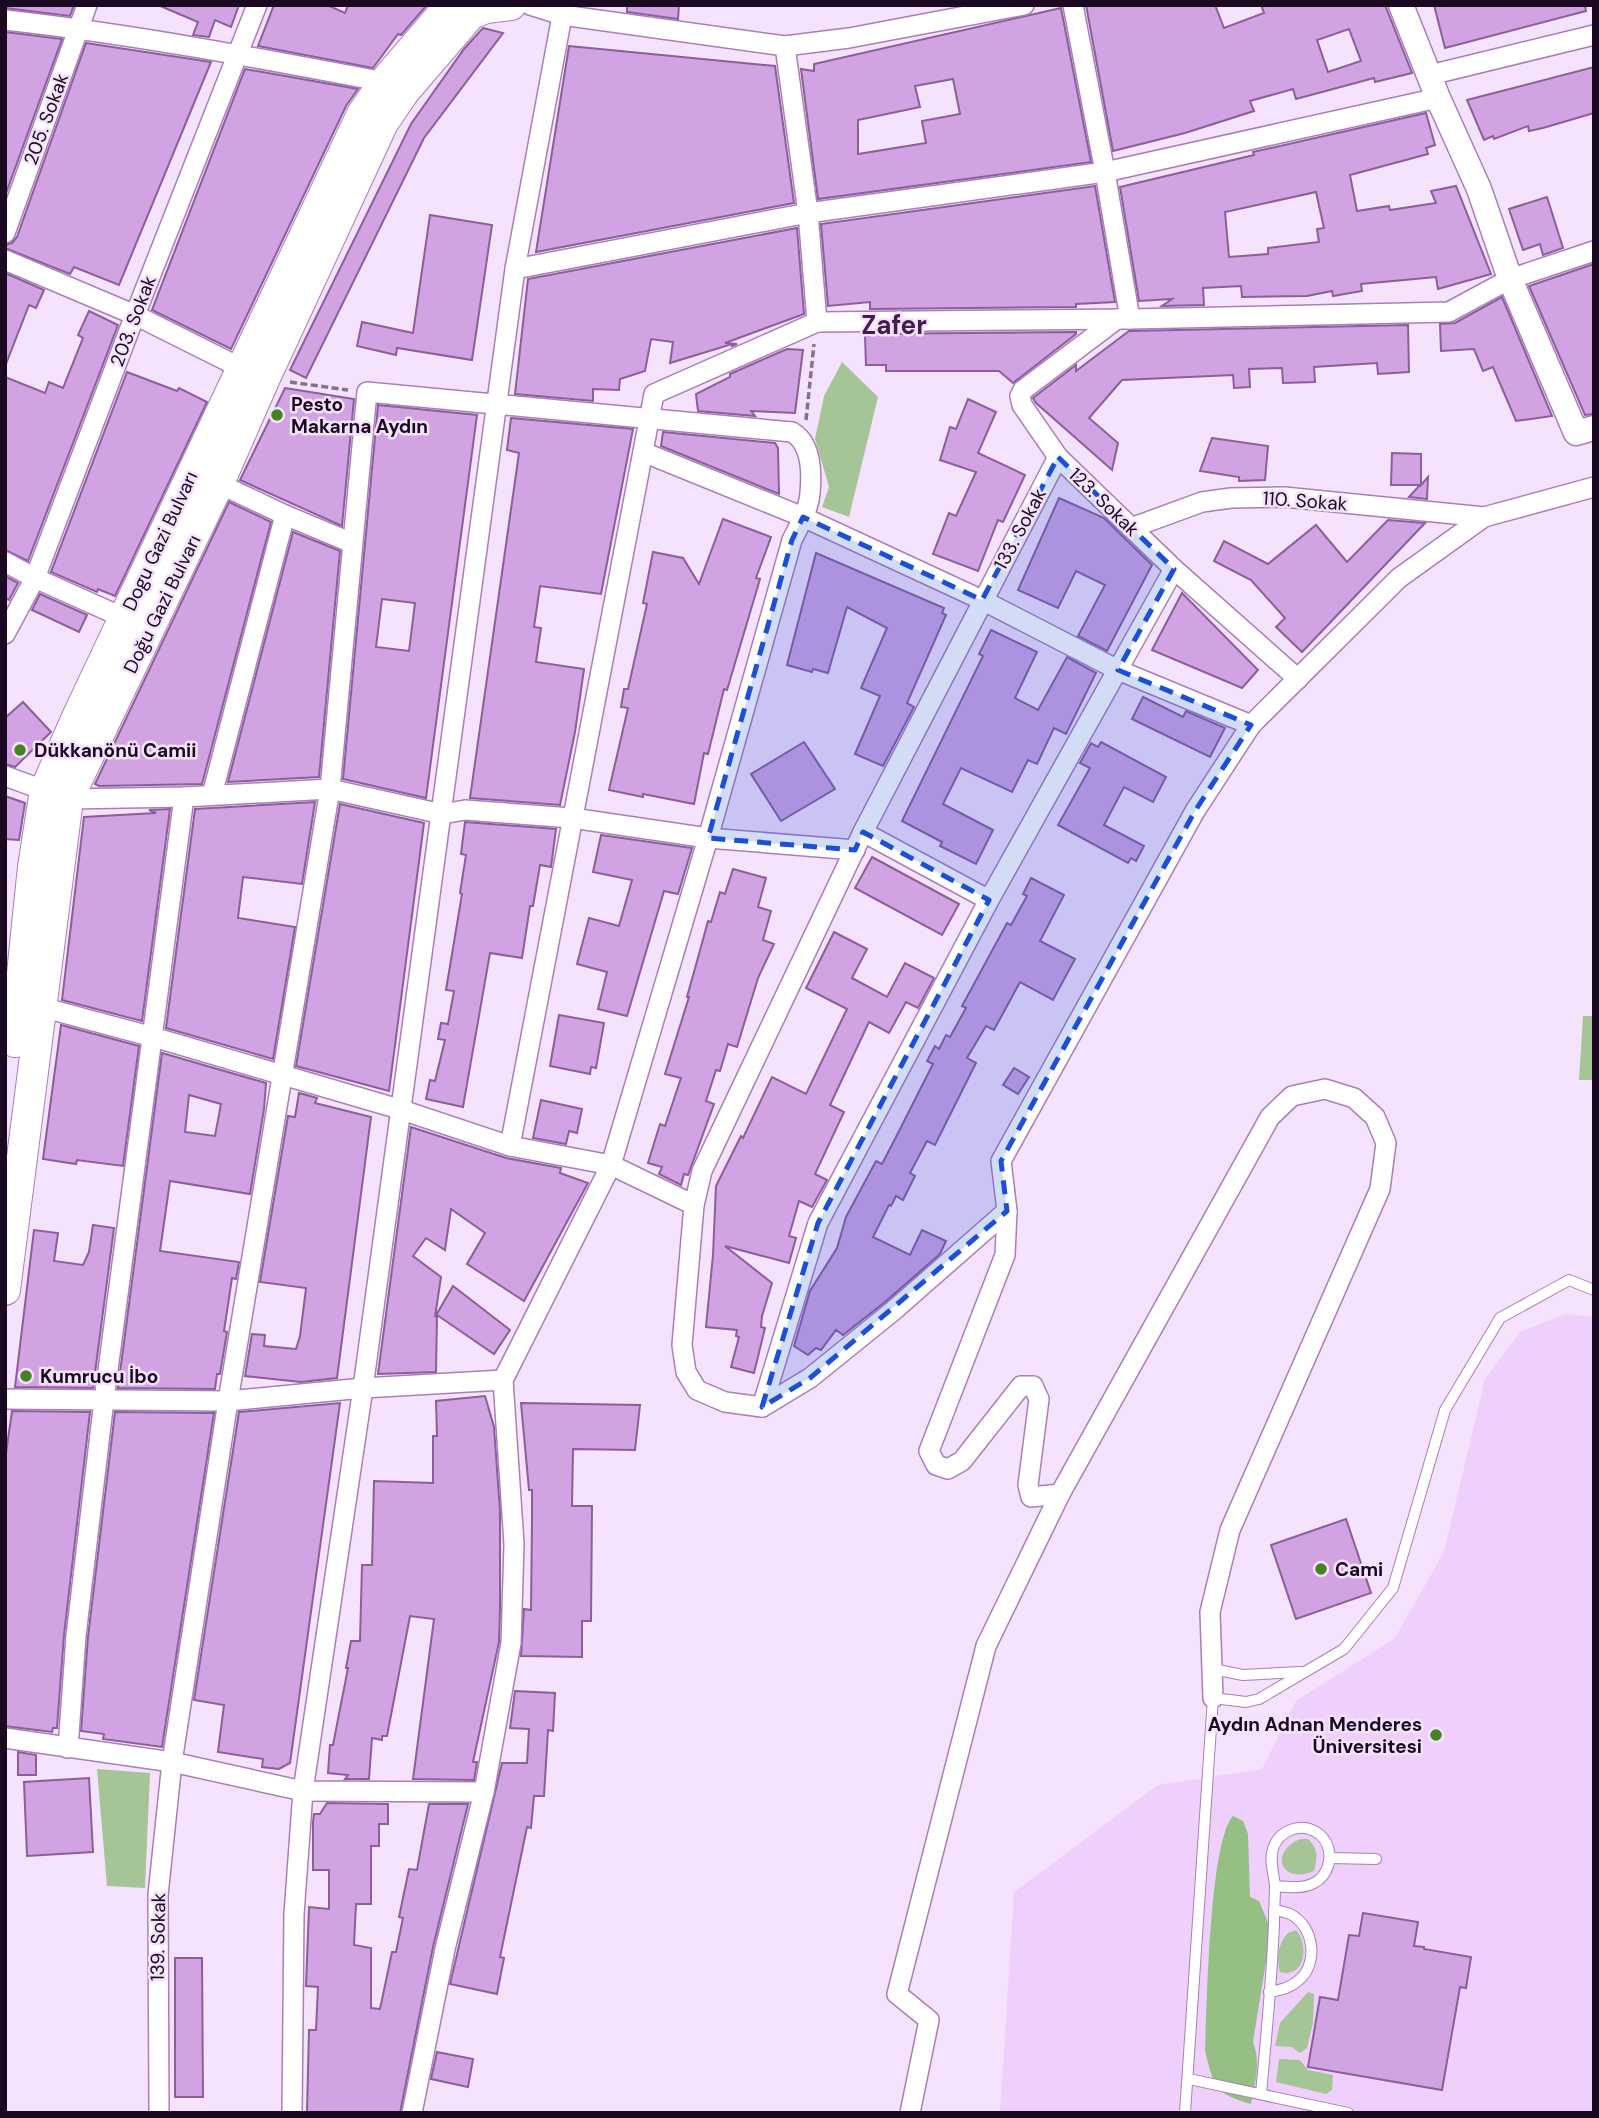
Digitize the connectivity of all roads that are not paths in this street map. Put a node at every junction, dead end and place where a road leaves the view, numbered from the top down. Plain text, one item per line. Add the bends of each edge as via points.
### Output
1 (87, 5) edge
2 (257, 5) edge
3 (450, 5) edge
4 (511, 5) edge
5 (530, 5) edge
6 (1024, 5) edge
7 (1073, 5) edge
8 (1401, 5) edge
9 (563, 10) edge
10 (584, 12) edge
11 (5, 20) edge
12 (79, 28) junction
13 (1594, 35) edge
14 (785, 46) junction
15 (238, 54) junction
16 (384, 82) junction
17 (1434, 86) junction
18 (1105, 172) junction
19 (808, 213) junction
20 (5, 233) edge
21 (1594, 251) edge
22 (5, 260) edge
23 (515, 268) junction
24 (1510, 279) junction
25 (135, 315) junction
26 (1124, 319) junction
27 (817, 322) junction
28 (253, 373) junction
29 (498, 405) junction
30 (649, 419) junction
31 (1594, 428) edge
32 (643, 452) junction
33 (1058, 457) junction
34 (192, 472) junction
35 (219, 483) junction
36 (1594, 487) edge
37 (285, 516) junction
38 (803, 517) junction
39 (1484, 517) junction
40 (1131, 528) junction
41 (352, 543) junction
42 (5, 562) edge
43 (1174, 569) junction
44 (35, 579) junction
45 (982, 600) junction
46 (124, 618) junction
47 (5, 634) edge
48 (1118, 670) junction
49 (1298, 679) junction
50 (1251, 725) junction
51 (5, 776) edge
52 (330, 789) junction
53 (57, 795) junction
54 (212, 795) junction
55 (184, 797) junction
56 (442, 814) junction
57 (572, 818) junction
58 (708, 838) junction
59 (859, 841) junction
60 (989, 900) junction
61 (22, 1003) edge
62 (153, 1037) junction
63 (283, 1075) junction
64 (399, 1109) junction
65 (5, 1127) edge
66 (510, 1146) junction
67 (611, 1165) junction
68 (694, 1205) junction
69 (1007, 1210) junction
70 (5, 1290) edge
71 (1594, 1290) edge
72 (503, 1380) junction
73 (363, 1388) junction
74 (5, 1399) edge
75 (104, 1400) junction
76 (228, 1401) junction
77 (762, 1407) junction
78 (1060, 1494) junction
79 (1213, 1669) junction
80 (1304, 1671) junction
81 (1213, 1698) junction
82 (5, 1738) edge
83 (68, 1748) junction
84 (172, 1762) junction
85 (303, 1791) junction
86 (484, 1792) junction
87 (1330, 1858) junction
88 (1376, 1858) dead end
89 (1275, 1886) junction
90 (1274, 1910) junction
91 (1269, 1992) junction
92 (1188, 2079) junction
93 (1261, 2095) junction
94 (159, 2113) edge
95 (292, 2113) edge
96 (412, 2113) edge
97 (910, 2113) edge
98 (1185, 2113) edge
99 (1348, 2113) edge

1 - 12 street, 205. Sokak
2 - 15 street, 203. Sokak
3 - 16 main road, Dogu Gazi Bulvarı
4 - 28 main road, Doğu Gazi Bulvarı via 471,14 404,92 383,123
5 - 9 street
6 - 14 street
7 - 18 street
8 - 17 street
9 - 10 street
9 - 23 street
10 - 14 street
11 - 12 street
12 - 15 street
12 - 20 street, 205. Sokak
13 - 17 street
14 - 19 street
15 - 16 street
15 - 25 street, 203. Sokak
16 - 28 main road, Dogu Gazi Bulvarı via 362,114
17 - 18 street
17 - 24 street via 1479,189
18 - 19 street
18 - 26 street
19 - 23 street
19 - 27 street
21 - 24 street
22 - 25 street
23 - 29 street
24 - 26 street via 1449,312
24 - 31 street via 1576,433
25 - 28 street
25 - 44 street, 203. Sokak
26 - 27 street
26 - 33 street, 123. Sokak via 1021,393 1022,405
27 - 30 street via 654,394
28 - 34 main road, Dogu Gazi Bulvarı
28 - 35 main road, Doğu Gazi Bulvarı
29 - 30 street
29 - 41 street, 139. Sokak via 367,392
29 - 56 street
30 - 32 street
30 - 38 street via 792,432 808,454 811,495
32 - 38 street
32 - 57 street
33 - 40 street, 123. Sokak
33 - 45 street, 133. Sokak
34 - 35 street
34 - 46 main road, Dogu Gazi Bulvarı
35 - 37 street
35 - 53 main road, Doğu Gazi Bulvarı
36 - 39 street
37 - 41 street
37 - 54 street
38 - 45 street
38 - 58 street via 792,540
39 - 40 street, 110. Sokak via 1284,497 1231,498 1202,502
39 - 49 street via 1399,578
40 - 43 street, 123. Sokak
41 - 52 street, 139. Sokak
42 - 44 street
43 - 48 street
43 - 49 street, 123. Sokak
44 - 46 street
44 - 47 street, 203. Sokak
45 - 48 street
45 - 59 street, 133. Sokak
46 - 53 main road, Dogu Gazi Bulvarı
48 - 50 street
48 - 60 street
49 - 50 street
50 - 69 street via 1195,811 1001,1161
51 - 53 street
52 - 54 street
52 - 56 street
52 - 63 street, 139. Sokak
53 - 55 street
53 - 61 main road, Doğu Gazi Bulvarı
54 - 55 street
55 - 62 street
56 - 57 street via 465,810
56 - 64 street
57 - 58 street
57 - 66 street
58 - 59 street
58 - 67 street
59 - 60 street
59 - 68 street, 133. Sokak via 702,1171
60 - 77 street via 818,1223
61 - 62 street
61 - 65 main road
61 - 70 main road, Doğu Gazi Bulvarı
62 - 63 street
62 - 75 street
63 - 64 street
63 - 76 street, 139. Sokak
64 - 66 street
64 - 73 street
66 - 67 street
67 - 68 street
67 - 72 street
68 - 77 street, 133. Sokak via 682,1345 686,1372 697,1390 725,1402
69 - 77 street via 810,1378
69 - 78 street via 1005,1255 929,1451 936,1465 948,1469 962,1461 1021,1386 1033,1387 1039,1399 1028,1485 1031,1497
71 - 80 lane via 1569,1280 1500,1318 1445,1410 1393,1588 1344,1649
72 - 73 street
72 - 86 street via 514,1545 511,1643
73 - 76 street
73 - 85 street
74 - 75 street
75 - 76 street
75 - 83 street via 76,1636
76 - 84 street, 139. Sokak
78 - 79 street via 1270,1117 1292,1096 1325,1089 1354,1098 1375,1117 1386,1143 1380,1189 1230,1530 1210,1612
78 - 97 street via 986,1646 897,1994 929,2020
79 - 80 lane via 1243,1675
79 - 81 street
80 - 81 lane via 1259,1699
81 - 92 lane
82 - 83 street
83 - 84 street
84 - 85 street
84 - 94 street, 139. Sokak via 158,1895
85 - 86 street
85 - 95 street via 294,1914
86 - 96 street via 445,1949
87 - 88 lane
87 - 89 lane via 1322,1878 1312,1884
87 - 89 lane via 1323,1838 1315,1831 1294,1828 1284,1833 1272,1851
89 - 90 lane
90 - 91 lane
90 - 91 lane via 1291,1915 1305,1927 1312,1944 1311,1962 1302,1978 1287,1989
91 - 93 lane
92 - 93 lane
92 - 98 lane
93 - 99 lane

